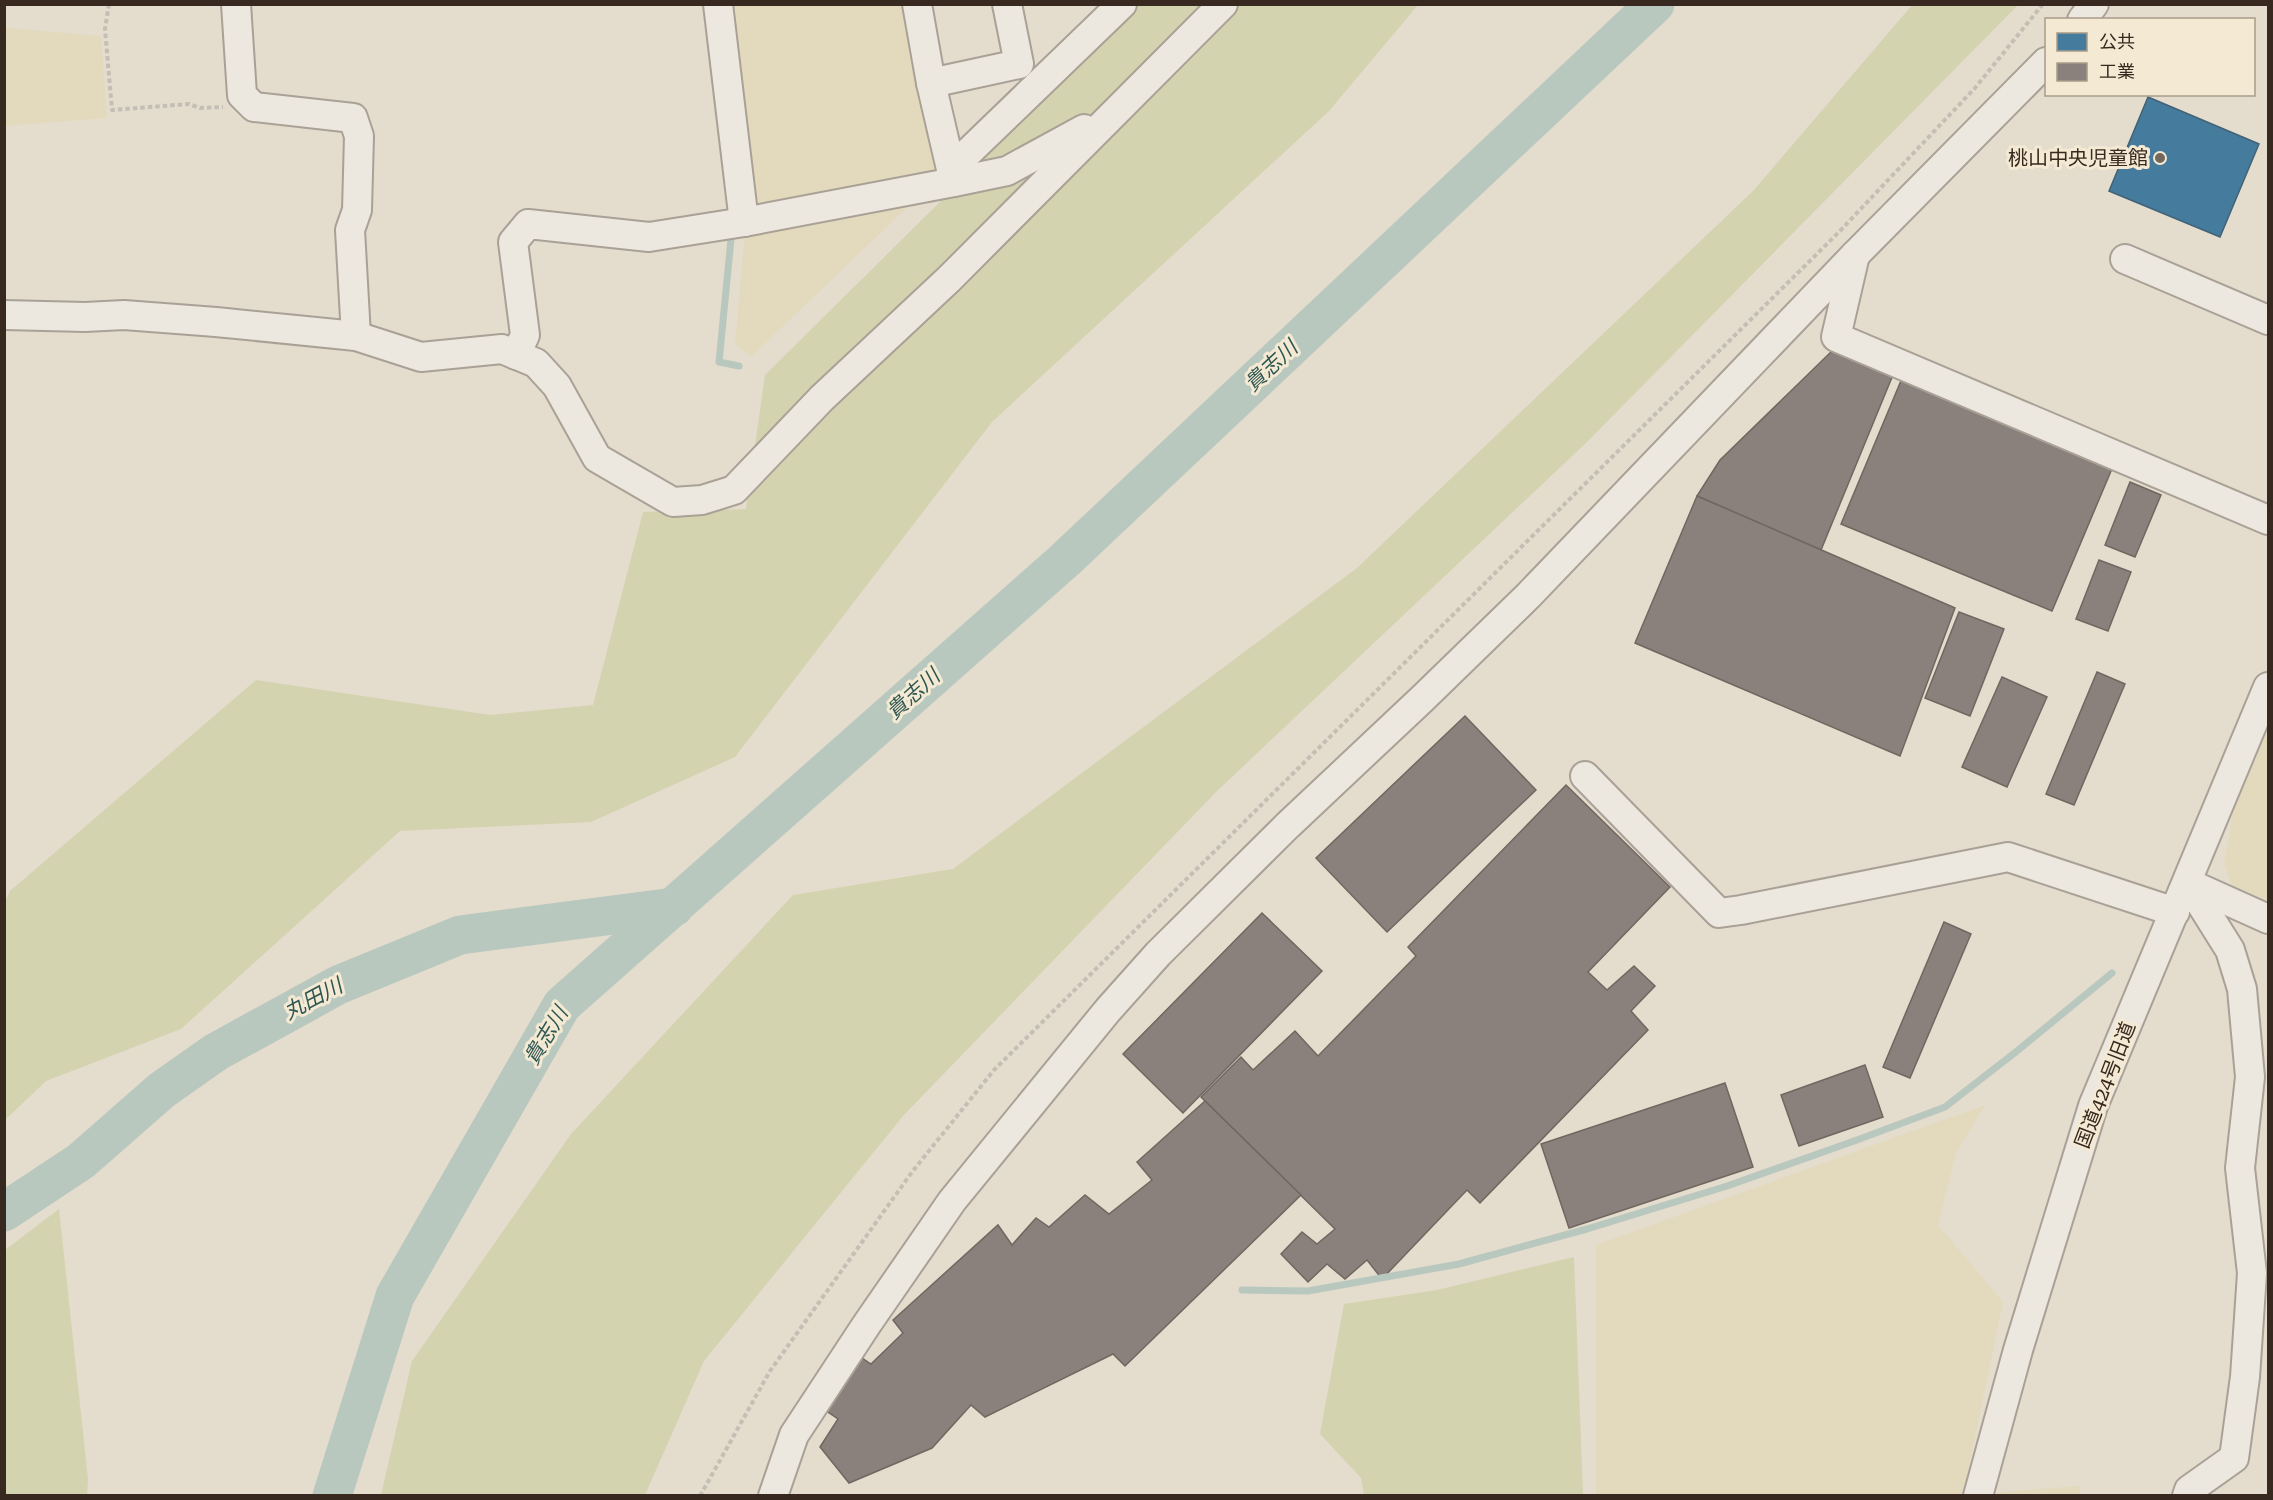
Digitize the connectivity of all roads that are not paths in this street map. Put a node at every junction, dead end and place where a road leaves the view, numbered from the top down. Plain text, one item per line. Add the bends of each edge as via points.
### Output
1 (236, 4) edge
2 (718, 4) edge
3 (917, 4) edge
4 (1007, 4) edge
5 (1223, 4) edge
6 (2094, 4) edge
7 (1113, 9) edge
8 (2084, 18) edge
9 (1074, 51) junction
10 (2045, 63) edge
11 (1019, 64) junction
12 (931, 83) junction
13 (1104, 123) junction
14 (952, 176) junction
15 (744, 222) junction
16 (1855, 255) junction
17 (2125, 259) dead end
18 (4, 315) edge
19 (2268, 320) edge
20 (356, 336) junction
21 (516, 355) junction
22 (2268, 520) edge
23 (2268, 687) edge
24 (1585, 776) dead end
25 (2188, 883) junction
26 (2175, 912) junction
27 (2268, 918) edge
28 (773, 1496) edge
29 (1978, 1496) edge
30 (2187, 1496) edge

1 - 20 street via 242,95 254,107 353,118 359,136 357,210 350,230
2 - 15 street
3 - 12 street
4 - 11 street
5 - 13 street
6 - 8 street
7 - 9 street
9 - 11 street
9 - 14 street
10 - 16 street
11 - 12 street
12 - 14 street
13 - 14 street via 1089,127 1007,171
13 - 21 street via 734,490 702,500 673,502 597,458 557,386 536,363
14 - 15 street
15 - 21 street via 649,237 528,224 513,242 525,335
16 - 22 street via 1836,337
16 - 28 street via 1528,596 1287,826 1158,954 1108,1010 952,1201 880,1305 794,1435
17 - 19 street
18 - 20 street via 124,315
20 - 21 street via 421,357 502,349
23 - 25 street, 国道424号旧道
24 - 26 street via 1719,913 2008,857
25 - 26 street, 国道424号旧道
25 - 27 street
25 - 30 street via 2230,950 2242,989 2250,1077 2240,1168 2252,1273 2245,1377 2234,1458 2188,1490
26 - 29 street, 国道424号旧道 via 2093,1106

